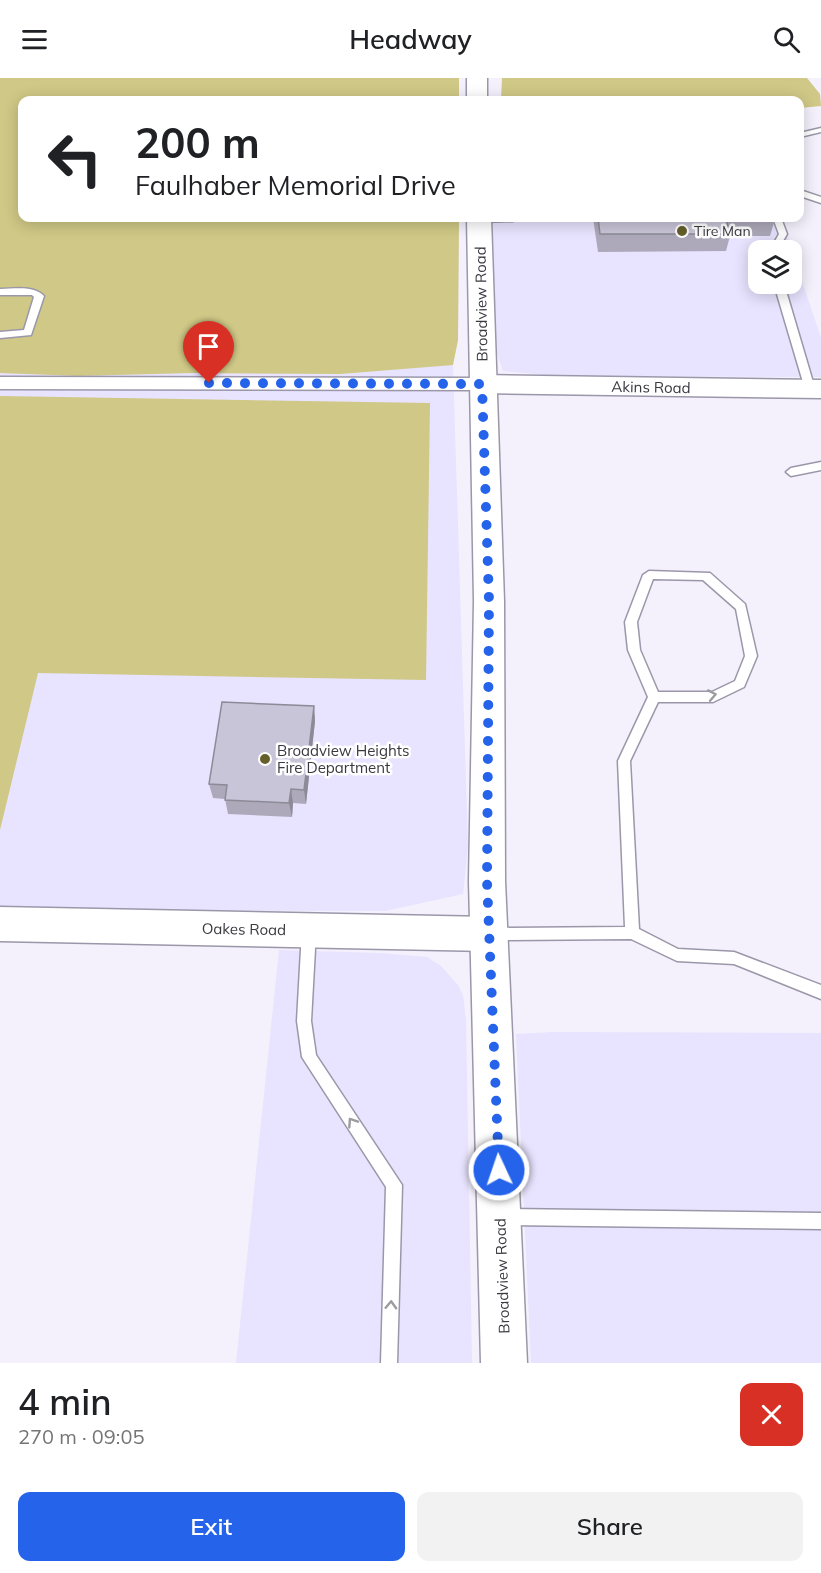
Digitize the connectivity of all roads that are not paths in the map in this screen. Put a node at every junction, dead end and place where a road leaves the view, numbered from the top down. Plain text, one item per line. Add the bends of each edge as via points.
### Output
1 (477, 78) edge
2 (477, 96) edge
3 (821, 130) edge
4 (804, 134) edge
5 (804, 194) edge
6 (821, 200) edge
7 (479, 222) edge
8 (778, 222) edge
9 (780, 240) edge
10 (0, 292) edge
11 (782, 294) edge
12 (0, 335) edge
13 (0, 383) edge
14 (482, 384) junction
15 (815, 389) edge
16 (821, 466) edge
17 (790, 472) dead end
18 (654, 697) junction
19 (0, 924) edge
20 (309, 930) junction
21 (632, 933) junction
22 (488, 934) junction
23 (821, 992) edge
24 (501, 1217) junction
25 (821, 1221) edge
26 (389, 1363) edge
27 (504, 1363) edge

1 - 2 main road
3 - 4 lane
5 - 6 lane
7 - 14 main road, Broadview Road
8 - 9 lane via 783,234
10 - 12 lane via 34,292 39,296 28,333
11 - 15 lane
13 - 14 street
14 - 15 main road, Akins Road
14 - 22 main road, Broadview Road via 489,601
16 - 17 lane
18 -> 18 lane via 713,697 740,684 751,656 741,607 706,576 649,575 631,622 634,650
18 - 21 lane via 624,761
19 - 20 main road, Oakes Road
20 - 22 main road, Oakes Road
26 -> 20 lane via 394,1185 309,1057 304,1021
21 - 22 lane
21 - 23 lane via 677,955 734,958
22 - 24 main road, Broadview Road
24 - 25 lane
24 - 27 main road, Broadview Road

